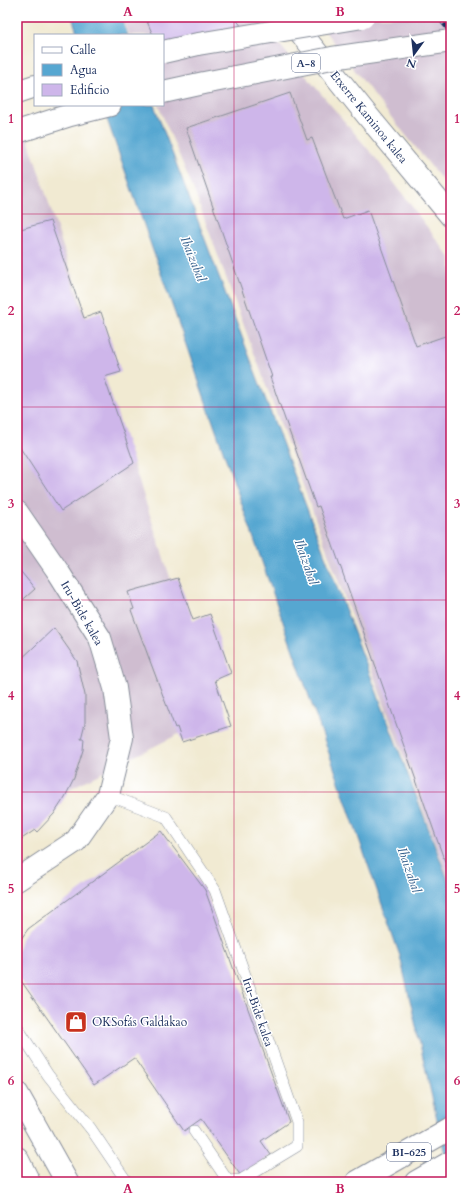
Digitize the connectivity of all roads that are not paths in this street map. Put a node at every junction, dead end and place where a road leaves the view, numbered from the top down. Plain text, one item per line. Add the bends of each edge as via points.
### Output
1 (288, 17) edge
2 (363, 17) edge
3 (451, 41) edge
4 (164, 52) edge
5 (34, 86) edge
6 (17, 92) edge
7 (164, 92) edge
8 (106, 106) edge
9 (17, 132) edge
10 (451, 216) edge
11 (17, 512) edge
12 (108, 794) junction
13 (17, 880) edge
14 (17, 1027) edge
15 (17, 1093) edge
16 (451, 1128) edge
17 (194, 1131) dead end
18 (17, 1158) edge
19 (451, 1162) edge
20 (362, 1179) edge
21 (29, 1182) edge
22 (67, 1182) edge
23 (126, 1182) edge
24 (416, 1182) edge

1 - 10 main road, Etxerre Kaminoa kalea
2 - 4 main road, bridge
3 - 7 main road, A-8, bridge via 332,58
5 - 6 main road
8 - 9 main road
11 - 12 main road, Iru-Bide kalea via 100,638 115,688 122,738
12 - 13 main road, Iru-Bide kalea via 76,841
12 - 17 lane, Iru-Bide kalea via 166,817 215,890 297,1122 297,1146 241,1180 228,1181
14 - 23 lane via 48,1075 91,1130
15 - 22 main road
16 - 20 main road, BI-625
18 - 21 main road
19 - 24 main road, BI-625

